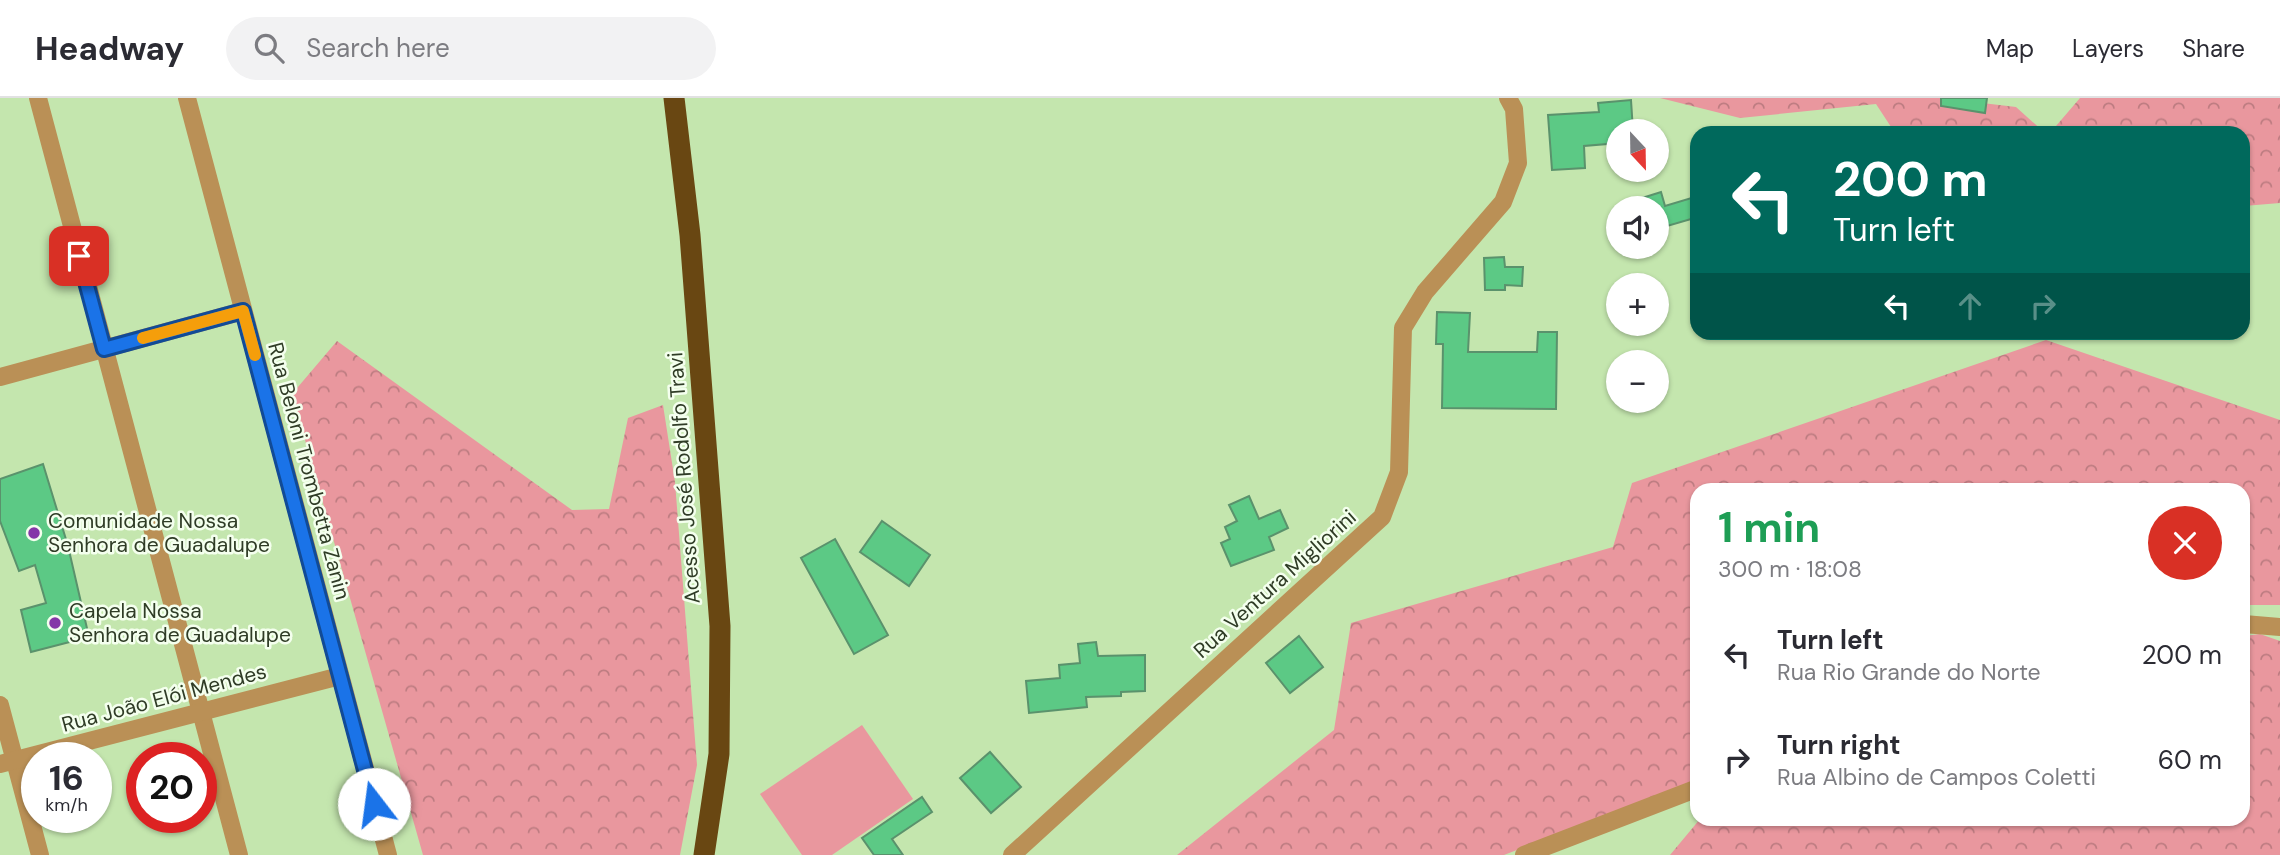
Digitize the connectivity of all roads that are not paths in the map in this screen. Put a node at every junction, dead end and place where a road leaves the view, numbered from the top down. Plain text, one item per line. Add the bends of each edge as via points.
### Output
1 (38, 98) edge
2 (187, 98) edge
3 (674, 98) edge
4 (1508, 98) edge
5 (243, 311) junction
6 (104, 349) junction
7 (0, 377) edge
8 (2250, 624) edge
9 (2280, 627) edge
10 (340, 676) junction
11 (0, 705) edge
12 (201, 712) junction
13 (7, 762) edge
14 (1690, 791) edge
15 (40, 855) edge
16 (239, 855) edge
17 (388, 855) edge
18 (704, 855) edge
19 (1012, 855) edge
20 (1524, 855) edge

1 - 6 street
2 - 5 street, Rua Beloni Trombetta Zanin
3 - 18 highway, Acesso José Rodolfo Travi via 690,235 720,626 719,754
4 - 19 street, Rua Ventura Migliorini via 1514,109 1518,163 1503,202 1424,292 1403,328 1399,472 1382,517
5 - 6 street
5 - 10 street, Rua Beloni Trombetta Zanin
6 - 7 street
6 - 12 street
8 - 9 street
10 - 12 street, Rua João Elói Mendes
10 - 17 street, Rua Beloni Trombetta Zanin
11 - 13 street
12 - 13 street, Rua João Elói Mendes
12 - 16 street
13 - 15 street
14 - 20 street

